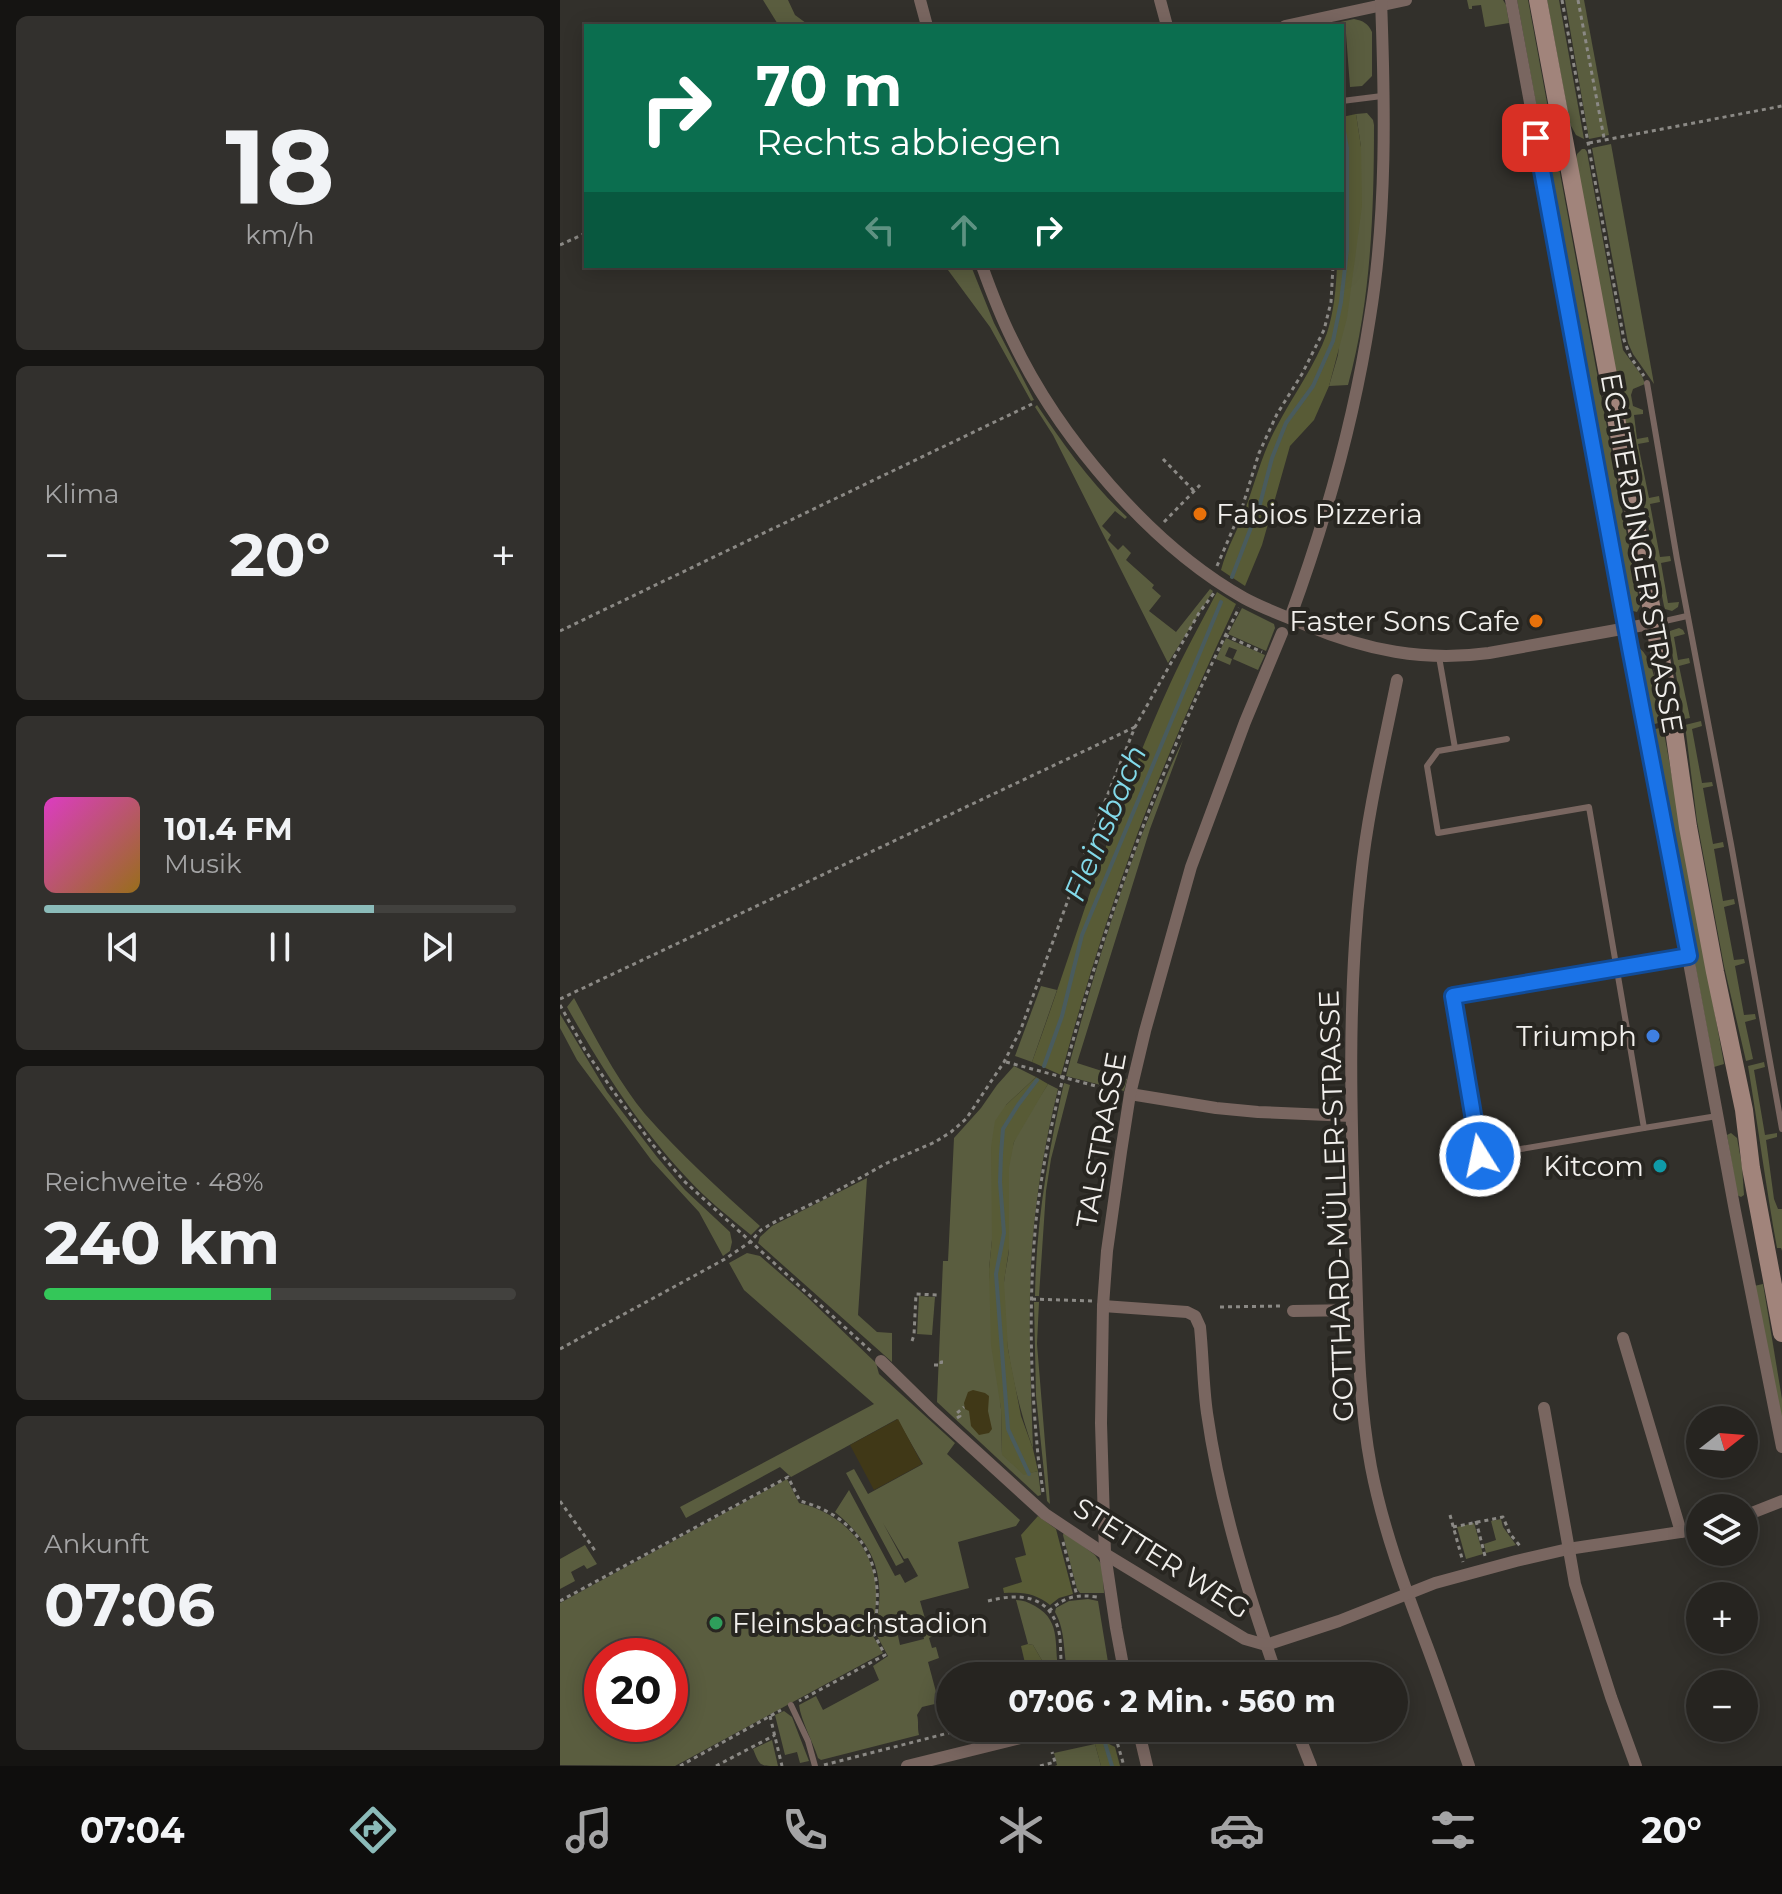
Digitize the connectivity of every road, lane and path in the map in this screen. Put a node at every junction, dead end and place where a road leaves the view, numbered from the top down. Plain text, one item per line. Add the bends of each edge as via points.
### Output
1 (920, 0) edge
2 (1160, 0) edge
3 (1406, 0) edge
4 (1511, 0) edge
5 (1538, 0) edge
6 (1562, 0) edge
7 (1578, 0) edge
8 (1381, 2) edge
9 (926, 24) edge
10 (1166, 24) edge
11 (1293, 24) edge
12 (1382, 96) junction
13 (1344, 101) edge
14 (1782, 106) edge
15 (1605, 140) junction
16 (1587, 143) junction
17 (584, 234) edge
18 (560, 245) edge
19 (983, 268) edge
20 (1333, 268) edge
21 (1647, 383) joint
22 (1042, 394) junction
23 (1163, 459) dead end
24 (1200, 485) dead end
25 (1194, 491) junction
26 (1155, 530) junction
27 (1217, 580) junction
28 (1244, 597) junction
29 (1687, 616) junction
30 (1290, 618) junction
31 (1655, 623) junction
32 (1626, 628) junction
33 (560, 631) edge
34 (1282, 633) dead end
35 (1225, 635) junction
36 (1272, 657) junction
37 (1439, 657) junction
38 (1397, 680) dead end
39 (1135, 727) junction
40 (1507, 739) dead end
41 (1455, 748) junction
42 (1689, 956) junction
43 (1616, 969) junction
44 (560, 999) edge
45 (560, 1005) edge
46 (1004, 1062) junction
47 (1063, 1078) junction
48 (1130, 1094) junction
49 (1744, 1110) junction
50 (1351, 1116) junction
51 (1717, 1116) junction
52 (1644, 1128) junction
53 (1782, 1129) edge
54 (750, 1242) junction
55 (937, 1295) dead end
56 (1032, 1299) junction
57 (1103, 1304) junction
58 (1220, 1307) dead end
59 (1357, 1310) junction
60 (1293, 1311) joint
61 (1782, 1333) edge
62 (1623, 1338) dead end
63 (912, 1341) dead end
64 (560, 1349) edge
65 (881, 1361) joint
66 (944, 1362) dead end
67 (934, 1365) dead end
68 (1544, 1408) dead end
69 (1782, 1447) edge
70 (560, 1501) edge
71 (1782, 1501) edge
72 (1758, 1510) edge
73 (1045, 1514) junction
74 (1450, 1515) dead end
75 (1476, 1521) junction
76 (1058, 1522) junction
77 (1453, 1527) junction
78 (1686, 1531) edge
79 (1681, 1532) junction
80 (1521, 1547) dead end
81 (1568, 1549) junction
82 (596, 1552) dead end
83 (1105, 1554) junction
84 (1485, 1556) dead end
85 (1466, 1573) junction
86 (1407, 1593) junction
87 (1077, 1596) junction
88 (1100, 1598) dead end
89 (560, 1601) edge
90 (988, 1601) dead end
91 (1049, 1611) junction
92 (1266, 1645) junction
93 (1061, 1662) edge
94 (1122, 1662) edge
95 (1272, 1662) edge
96 (791, 1705) junction
97 (770, 1716) junction
98 (775, 1735) junction
99 (936, 1736) edge
100 (1004, 1742) edge
101 (1117, 1742) edge
102 (1141, 1742) edge
103 (1302, 1742) edge
104 (1052, 1752) dead end
105 (680, 1766) edge
106 (716, 1766) edge
107 (782, 1766) edge
108 (815, 1766) edge
109 (822, 1766) edge
110 (907, 1766) edge
111 (1040, 1766) edge
112 (1124, 1766) edge
113 (1147, 1766) edge
114 (1311, 1766) edge
115 (1469, 1766) edge
116 (1636, 1766) edge

1 - 9 street
2 - 10 street
3 - 8 street
4 - 32 street, ECHTERDINGER STRASSE
5 - 31 main road, ECHTERDINGER STRASSE
6 - 16 path
7 - 15 path
8 - 11 street
8 - 12 street
12 - 13 lane
12 - 30 street via 1380,227 1363,357 1331,495
14 - 15 path
15 - 16 path
16 - 21 path via 1625,348
17 - 18 path
19 - 22 street via 1012,340
20 - 27 path via 1324,330 1259,453
21 - 29 lane
22 - 26 street via 1093,463
22 - 33 path via 1031,405
23 - 25 path
24 - 25 path
25 - 26 path
26 - 27 street
27 - 28 street
27 - 39 path
28 - 30 street
28 - 35 path
29 - 31 lane
29 - 53 lane
30 - 37 street via 1362,644
31 - 32 street
31 - 49 main road, ECHTERDINGER STRASSE
32 - 37 street
32 - 42 street, ECHTERDINGER STRASSE
34 - 36 street, TALSTRASSE
35 - 36 path
35 - 47 path via 1138,838
36 - 48 street, TALSTRASSE via 1191,867
37 - 41 lane
38 - 50 street, GOTTHARD-MÜLLER-STRASSE via 1361,876 1351,1004
39 - 44 path
39 - 46 path
40 - 41 lane
41 - 43 lane via 1438,751 1427,766 1438,833 1589,807
42 - 43 lane
42 - 51 street, ECHTERDINGER STRASSE
43 - 52 lane
43 - 52 lane via 1453,996 1480,1156
45 - 54 path via 585,1050 653,1145
46 - 47 path
46 - 54 path via 966,1119 951,1132 778,1220
47 - 48 path
47 - 56 path via 1048,1137
48 - 50 street via 1258,1112
48 - 57 street, TALSTRASSE
49 - 51 street
49 - 61 main road, ECHTERDINGER STRASSE
50 - 59 street, GOTTHARD-MÜLLER-STRASSE
51 - 52 lane
51 - 69 street, ECHTERDINGER STRASSE
54 - 64 path
54 - 65 path
55 - 63 path via 916,1294
56 - 57 path
56 - 73 path
57 - 83 street, TALSTRASSE
57 - 92 street via 1195,1316 1220,1484
58 - 60 path via 1281,1306
59 - 60 street
59 - 86 street, GOTTHARD-MÜLLER-STRASSE via 1372,1470
62 - 79 street
65 - 73 street, STETTER WEG
66 - 67 path
68 - 81 street
70 - 82 path
71 - 72 street
73 - 76 street, STETTER WEG
74 - 77 path
75 - 77 path
75 - 80 path via 1503,1517
75 - 84 path
76 - 83 street, STETTER WEG
76 - 87 path
77 - 85 path
78 - 79 street, STETTER WEG
79 - 81 street, STETTER WEG
81 - 85 street, STETTER WEG
81 - 116 street via 1581,1607
83 - 92 street, STETTER WEG via 1245,1639
83 - 94 street, TALSTRASSE
85 - 86 street, STETTER WEG
86 - 92 street, STETTER WEG
86 - 115 street, GOTTHARD-MÜLLER-STRASSE
87 - 88 path
87 - 91 path via 1061,1600
89 - 96 path via 788,1477 800,1501 837,1517 863,1543 878,1591 873,1632 885,1655
90 - 91 path via 1026,1597
91 - 93 path via 1058,1630
92 - 95 street
96 - 97 path
96 - 108 lane
97 - 98 path
97 - 105 path
98 - 106 path
98 - 107 path
99 - 109 path
100 - 110 street
101 - 112 path
102 - 113 street
103 - 114 street
104 - 111 path via 1055,1762

